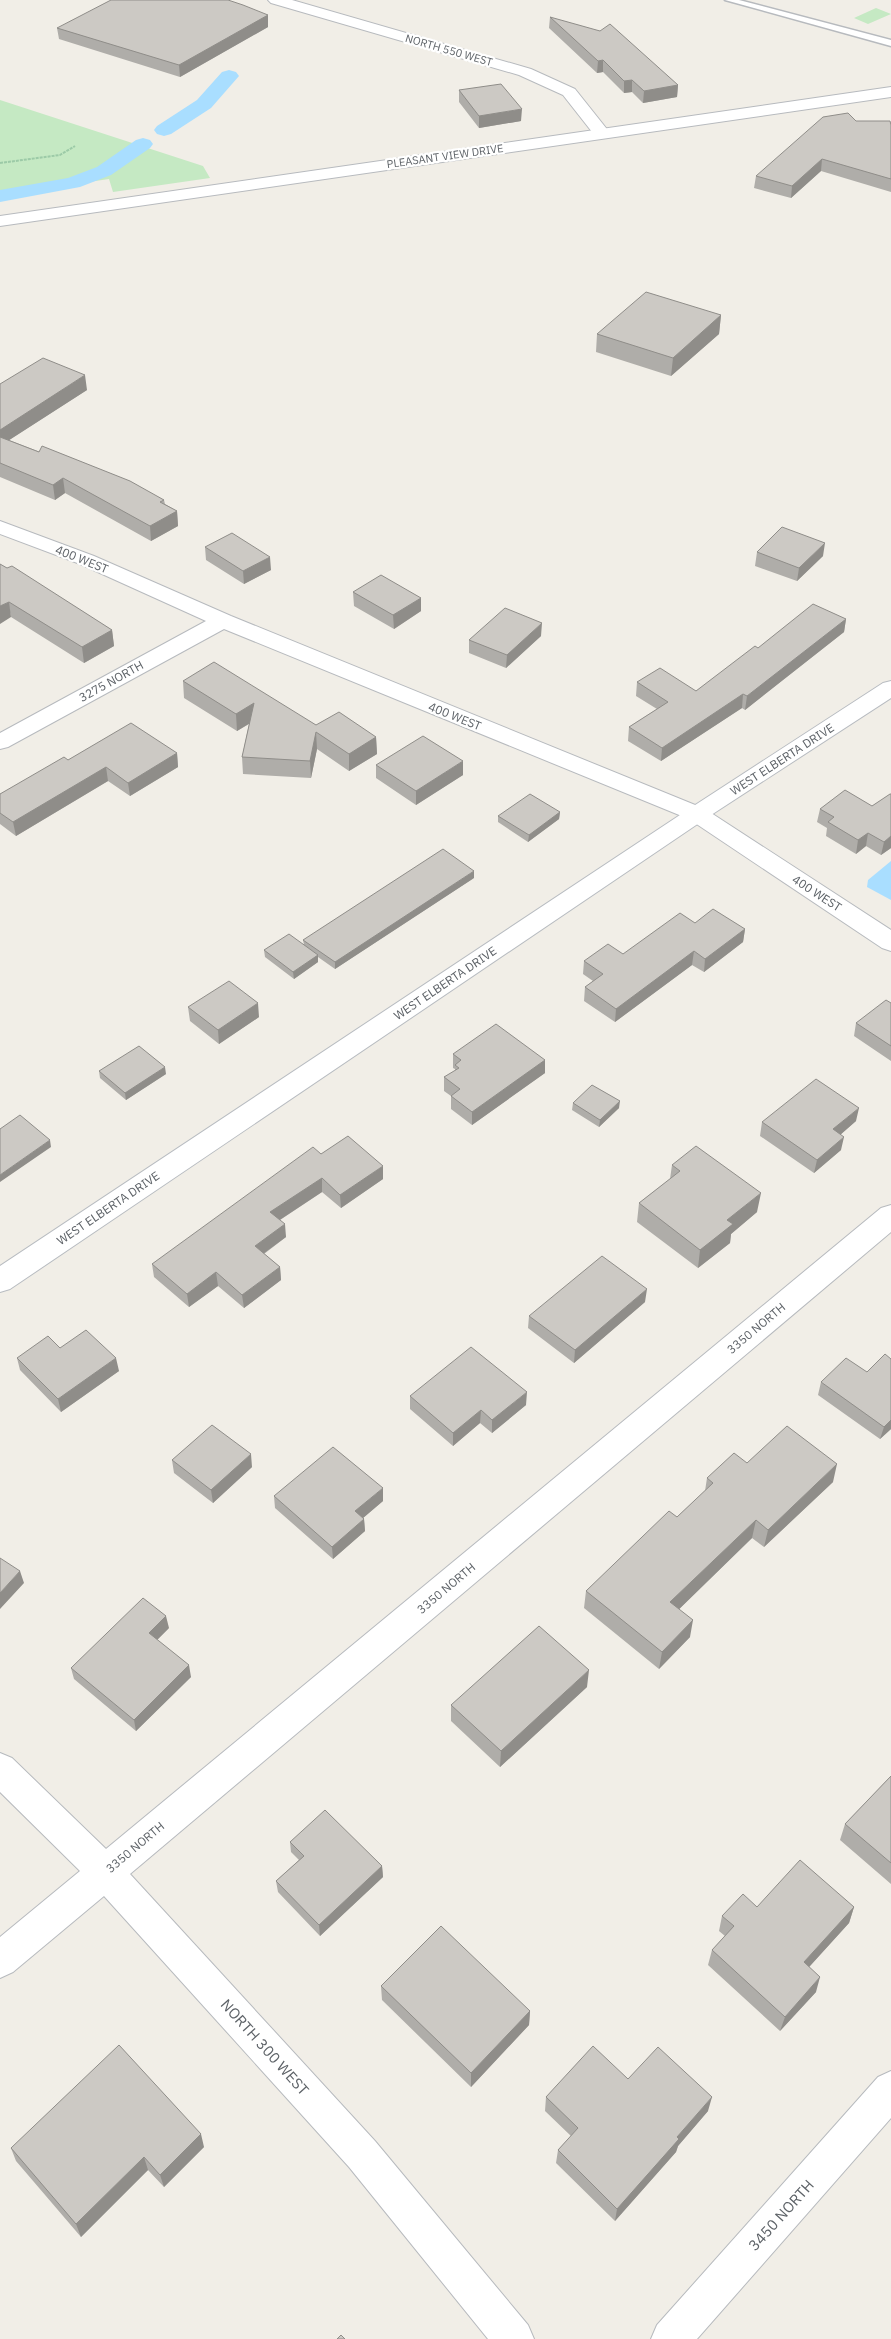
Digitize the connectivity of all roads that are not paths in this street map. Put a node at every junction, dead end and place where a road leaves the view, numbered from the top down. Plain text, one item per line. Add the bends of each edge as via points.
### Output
1 (276, 0) edge
2 (729, 0) edge
3 (891, 43) edge
4 (891, 92) edge
5 (602, 133) junction
6 (0, 221) edge
7 (0, 527) edge
8 (222, 621) junction
9 (891, 688) edge
10 (0, 742) edge
11 (697, 814) junction
12 (891, 942) edge
13 (891, 1216) edge
14 (0, 1281) edge
15 (0, 1768) edge
16 (105, 1872) junction
17 (0, 1960) edge
18 (891, 2090) edge
19 (514, 2339) edge
20 (671, 2339) edge

1 - 5 street, NORTH 550 WEST via 525,72 569,92
2 - 3 lane
4 - 5 street, PLEASANT VIEW DRIVE
5 - 6 street, PLEASANT VIEW DRIVE
7 - 8 street, 400 WEST via 87,560
8 - 10 street, 3275 NORTH
8 - 11 street, 400 WEST
9 - 11 street, WEST ELBERTA DRIVE
11 - 12 street, 400 WEST
11 - 14 street, WEST ELBERTA DRIVE
13 - 16 street, 3350 NORTH
15 - 16 street, NORTH 300 WEST
16 - 17 street, 3350 NORTH
16 - 19 street, NORTH 300 WEST via 362,2154
18 - 20 street, 3450 NORTH

